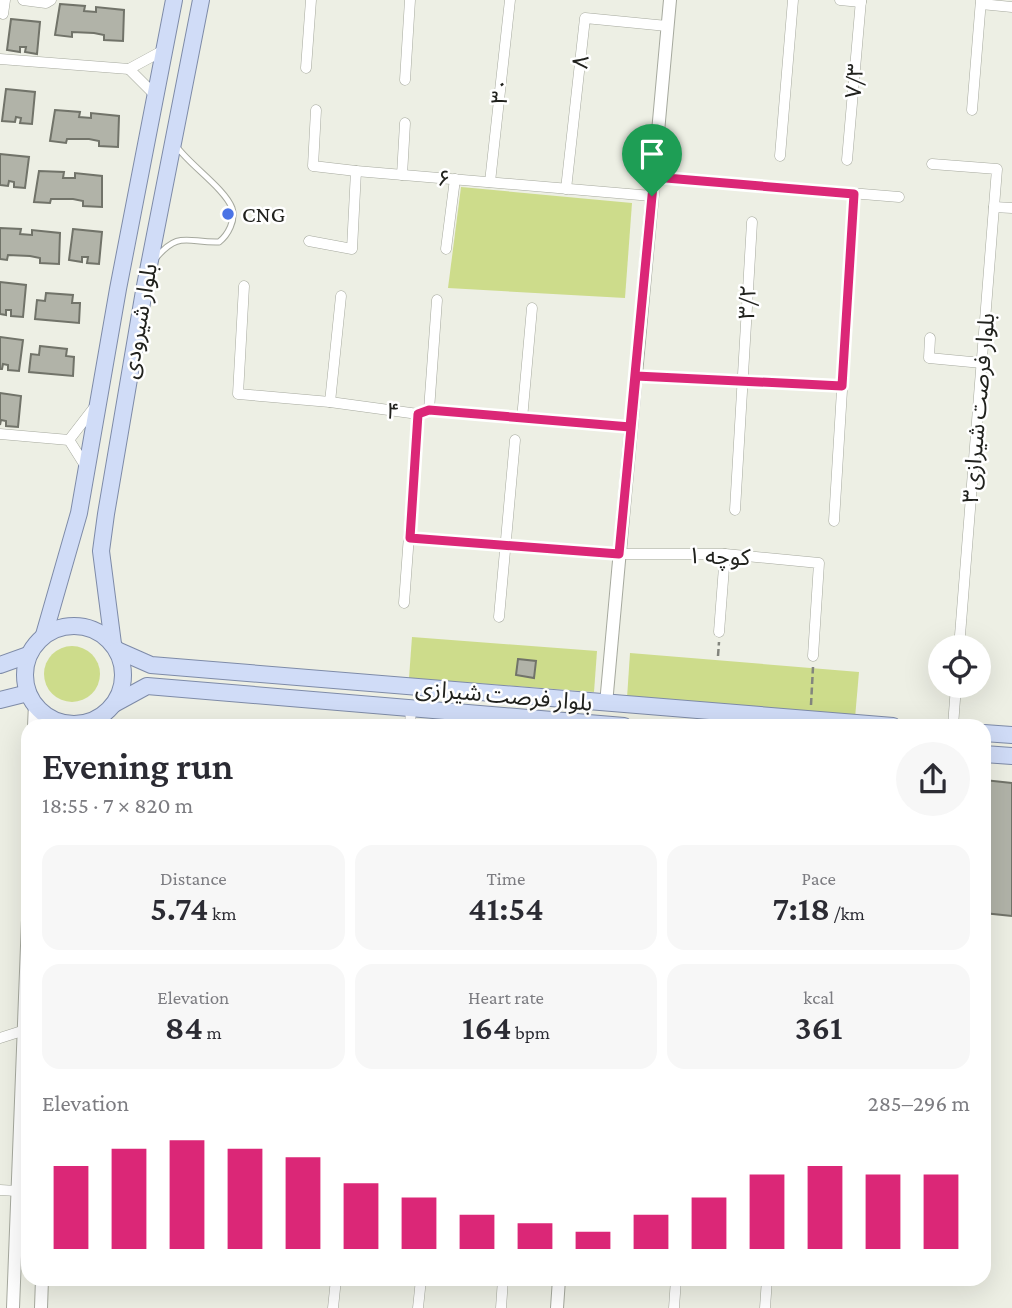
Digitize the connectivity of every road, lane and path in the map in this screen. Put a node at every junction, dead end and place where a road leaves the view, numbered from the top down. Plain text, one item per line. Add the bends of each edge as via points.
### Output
1 (5, 0) edge
2 (23, 0) edge
3 (51, 0) edge
4 (174, 0) edge
5 (201, 0) edge
6 (311, 0) edge
7 (410, 0) edge
8 (510, 0) edge
9 (670, 0) edge
10 (793, 0) edge
11 (840, 0) edge
12 (861, 1) edge
13 (981, 2) edge
14 (1012, 7) edge
15 (3, 14) dead end
16 (667, 26) junction
17 (164, 50) junction
18 (0, 60) edge
19 (306, 68) dead end
20 (129, 69) junction
21 (405, 80) dead end
22 (156, 96) junction
23 (316, 110) dead end
24 (972, 110) dead end
25 (405, 123) dead end
26 (173, 141) junction
27 (780, 156) dead end
28 (847, 160) dead end
29 (932, 164) dead end
30 (356, 171) junction
31 (402, 175) junction
32 (654, 177) junction
33 (455, 179) junction
34 (490, 182) junction
35 (566, 189) junction
36 (854, 194) junction
37 (652, 196) junction
38 (899, 197) dead end
39 (994, 206) junction
40 (1012, 208) edge
41 (752, 222) dead end
42 (309, 241) dead end
43 (446, 249) dead end
44 (149, 266) junction
45 (244, 286) dead end
46 (341, 296) dead end
47 (437, 300) dead end
48 (532, 308) dead end
49 (930, 338) dead end
50 (982, 363) junction
51 (636, 376) junction
52 (743, 381) junction
53 (842, 386) junction
54 (98, 402) junction
55 (330, 402) junction
56 (424, 412) junction
57 (522, 419) junction
58 (630, 427) junction
59 (0, 434) edge
60 (69, 440) junction
61 (515, 440) dead end
62 (87, 467) junction
63 (736, 510) dead end
64 (834, 521) dead end
65 (410, 538) junction
66 (506, 546) junction
67 (619, 554) junction
68 (725, 554) junction
69 (404, 603) dead end
70 (499, 617) dead end
71 (719, 632) dead end
72 (44, 635) junction
73 (960, 635) edge
74 (115, 647) junction
75 (28, 655) junction
76 (813, 656) joint
77 (0, 665) edge
78 (955, 698) edge
79 (32, 699) junction
80 (0, 700) edge
81 (607, 704) junction
82 (110, 708) junction
83 (411, 708) junction
84 (33, 719) edge
85 (55, 719) edge
86 (95, 719) edge
87 (100, 719) edge
88 (410, 719) edge
89 (514, 719) edge
90 (797, 719) edge
91 (810, 719) edge
92 (954, 719) edge
93 (991, 734) edge
94 (1012, 736) edge
95 (991, 754) edge
96 (1012, 756) edge
97 (21, 1031) edge
98 (0, 1038) edge
99 (21, 1110) edge
100 (0, 1190) edge
101 (17, 1191) junction
102 (42, 1286) edge
103 (335, 1286) edge
104 (420, 1286) edge
105 (503, 1286) edge
106 (559, 1286) edge
107 (676, 1286) edge
108 (767, 1286) edge
109 (13, 1308) edge
110 (41, 1308) edge
111 (333, 1308) edge
112 (418, 1308) edge
113 (501, 1308) edge
114 (557, 1308) edge
115 (674, 1308) edge
116 (765, 1308) edge

1 - 15 street
2 - 3 street
4 - 17 main road, بلوار شیرودی
5 - 26 main road, بلوار شیرودی
6 - 19 street
7 - 21 street
8 - 34 street, ۳۰
9 - 16 street
10 - 27 street
11 - 12 street
12 - 28 street, ۷/۳
13 - 14 street
13 - 24 street
16 - 32 street
16 - 35 street, ۸ via 585,18
17 - 20 street
17 - 22 main road, بلوار شیرودی
18 - 20 street
20 - 22 street
22 - 54 main road, بلوار شیرودی
23 - 30 street, ۶ via 313,166
25 - 31 street
26 - 44 main road, بلوار شیرودی
26 - 44 lane via 219,191 232,209 232,220 219,242 181,239 167,245
29 - 39 street, ۳بلوار فرصت شیرازی via 997,169
30 - 31 street, ۶
30 - 42 street via 352,249
31 - 33 street, ۶
32 - 36 street
32 - 37 street
33 - 34 street, ۶
33 - 43 street
34 - 35 street, ۶
35 - 37 street, ۶
36 - 38 street
36 - 53 street
37 - 51 street
39 - 40 street
39 - 50 street, ۳بلوار فرصت شیرازی
41 - 52 street, ۳/۲
44 - 74 main road, بلوار شیرودی via 102,551
45 - 55 street, ۴ via 239,394
46 - 55 street
47 - 56 street
48 - 57 street
49 - 50 street via 929,358
50 - 73 street, ۳بلوار فرصت شیرازی
51 - 52 street
51 - 58 street
52 - 53 street
52 - 63 street, ۳/۲
53 - 64 street
54 - 60 street
54 - 62 main road, بلوار شیرودی
55 - 56 street, ۴
56 - 57 street, ۴
56 - 65 street
57 - 58 street, ۴
58 - 67 street
59 - 60 street
60 - 62 street
61 - 66 street
62 - 72 main road, بلوار شیرودی via 79,513
65 - 66 street, کوچه ۱
65 - 69 street
66 - 67 street, کوچه ۱
66 - 70 street
67 - 68 street, کوچه ۱
67 - 81 street
68 - 71 street
68 - 76 street, کوچه ۱ via 819,563
72 - 74 main road via 80,625 104,635
72 - 75 main road
74 - 81 main road, بلوار فرصت شیرازی via 151,665
74 - 82 main road via 123,680
75 - 77 main road
75 - 79 main road via 24,674
76 - 91 path
78 - 92 street
79 - 80 main road
79 - 84 street
79 - 85 main road
81 - 90 main road, بلوار فرصت شیرازی
82 - 83 main road, بلوار فرصت شیرازی via 147,686
82 - 86 main road
82 - 87 street
83 - 88 street
83 - 89 main road, بلوار فرصت شیرازی
93 - 94 main road
95 - 96 main road
97 - 98 street
99 - 101 street
100 - 101 street
101 - 109 street
102 - 110 street
103 - 111 street
104 - 112 street
105 - 113 street
106 - 114 street
107 - 115 street
108 - 116 street

